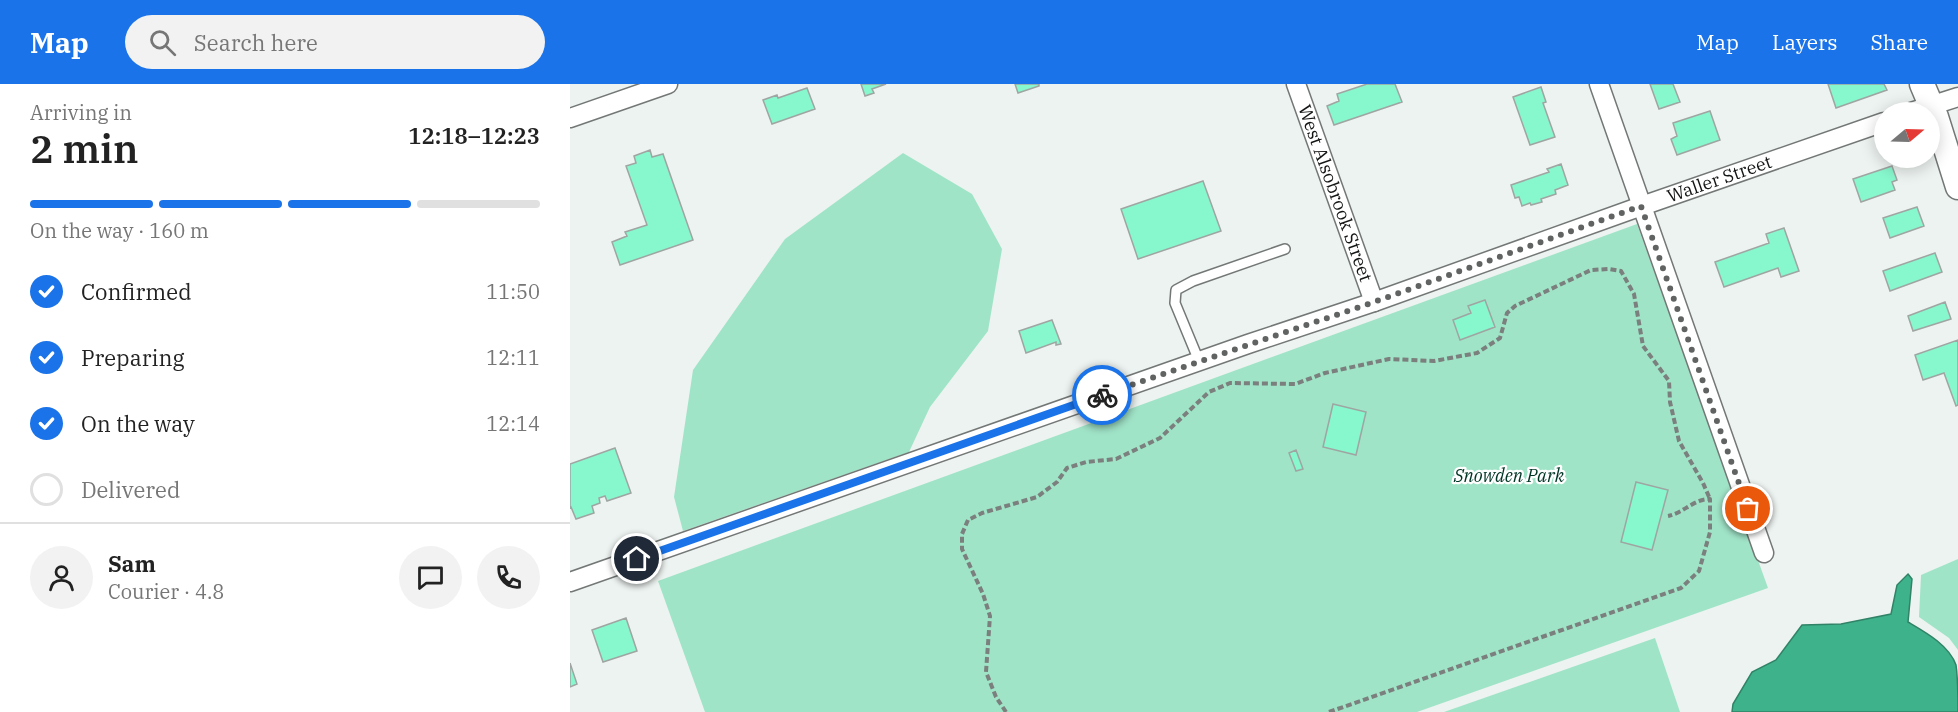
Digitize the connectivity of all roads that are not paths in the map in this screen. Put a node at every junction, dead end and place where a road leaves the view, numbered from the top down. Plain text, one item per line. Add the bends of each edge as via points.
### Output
1 (668, 84) edge
2 (1296, 84) edge
3 (1599, 84) edge
4 (1958, 96) edge
5 (1922, 101) edge
6 (570, 118) edge
7 (1874, 125) edge
8 (1958, 187) edge
9 (1641, 206) junction
10 (1285, 249) dead end
11 (1374, 302) junction
12 (1199, 361) junction
13 (1764, 553) dead end
14 (570, 582) edge

1 - 6 street
2 - 11 street, West Alsobrook Street
3 - 9 street
4 - 5 street
5 - 8 street
7 - 9 street, Waller Street
9 - 11 street, Waller Street
9 - 13 street
10 - 12 lane via 1176,290 1175,303
11 - 12 street, Waller Street
12 - 14 street, Waller Street

